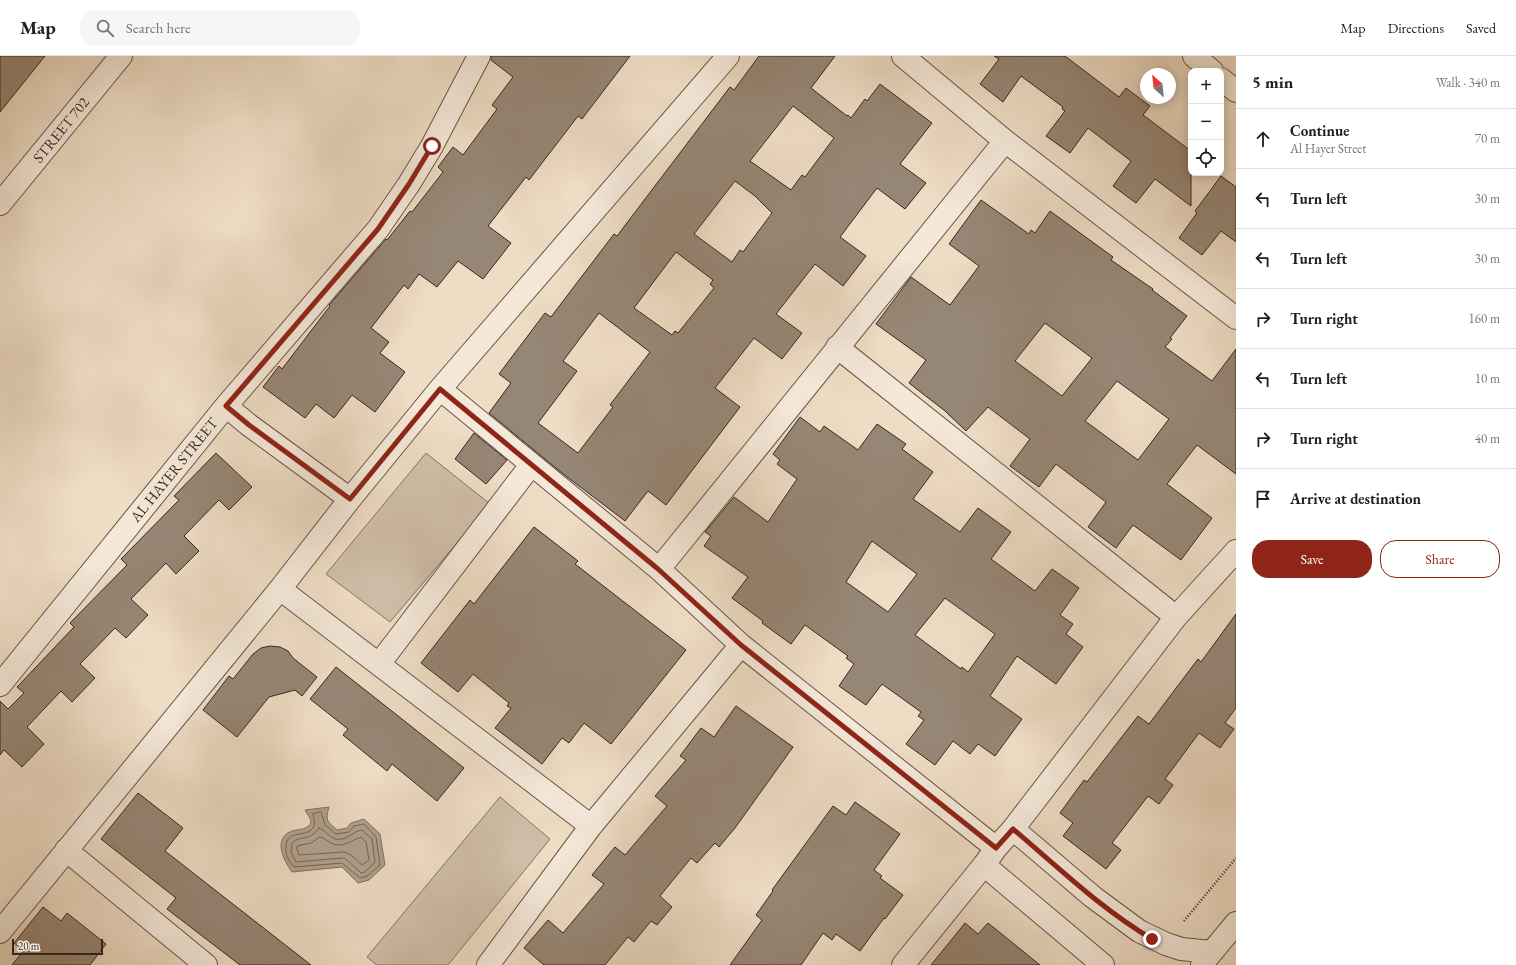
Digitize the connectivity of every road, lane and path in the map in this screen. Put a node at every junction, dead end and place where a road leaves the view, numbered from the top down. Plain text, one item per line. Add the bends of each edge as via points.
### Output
1 (121, 56) edge
2 (479, 56) edge
3 (728, 56) edge
4 (903, 56) edge
5 (1194, 56) edge
6 (1208, 68) edge
7 (1224, 81) edge
8 (1236, 91) edge
9 (1005, 141) junction
10 (0, 204) edge
11 (1236, 318) edge
12 (837, 347) junction
13 (440, 389) junction
14 (226, 406) junction
15 (531, 465) junction
16 (350, 499) junction
17 (1236, 551) edge
18 (658, 569) junction
19 (280, 589) junction
20 (1176, 617) junction
21 (741, 645) junction
22 (378, 664) junction
23 (0, 685) edge
24 (592, 826) junction
25 (1013, 829) junction
26 (66, 850) junction
27 (990, 857) junction
28 (1236, 858) edge
29 (1236, 923) edge
30 (0, 932) edge
31 (1166, 944) junction
32 (1207, 958) edge
33 (206, 965) edge
34 (488, 965) edge
35 (903, 965) edge
36 (1103, 965) edge

1 - 10 street, STREET 702
2 - 14 street, AL HAYER STREET via 432,146 378,229
3 - 13 street
4 - 9 street
5 - 6 street
7 - 8 street
9 - 11 street
9 - 12 street
12 - 18 street
12 - 20 street
13 - 15 street
13 - 16 street
14 - 16 street
14 - 23 street, AL HAYER STREET
15 - 18 street
15 - 22 street
16 - 19 street
17 - 20 street
18 - 21 street
19 - 22 street
19 - 26 street
20 - 25 street
21 - 24 street
21 - 27 street
22 - 24 street
24 - 34 street
25 - 27 street
25 - 31 street via 1093,897 1139,931
26 - 30 street
26 - 33 street
27 - 35 street
27 - 36 street
28 - 31 path
29 - 32 street
31 - 32 street

